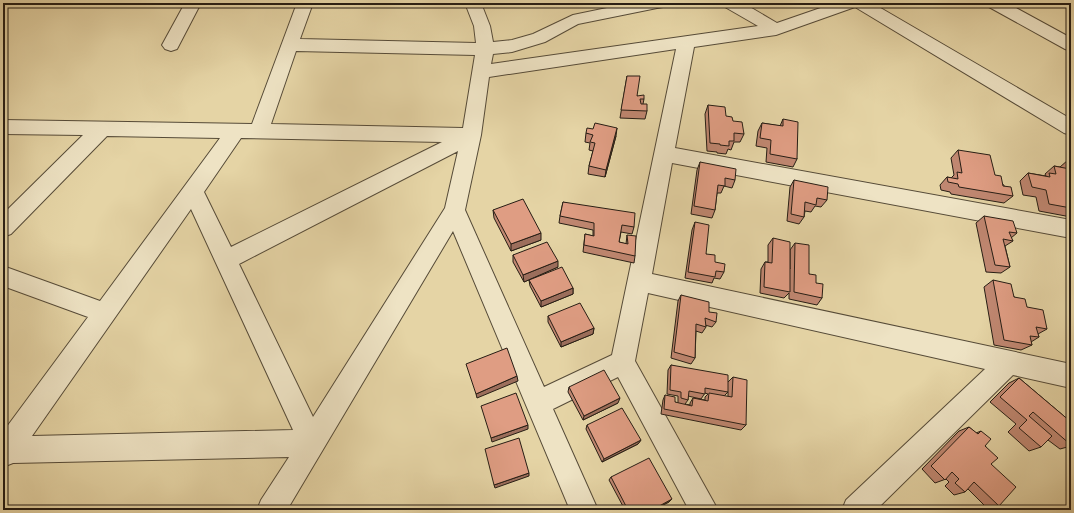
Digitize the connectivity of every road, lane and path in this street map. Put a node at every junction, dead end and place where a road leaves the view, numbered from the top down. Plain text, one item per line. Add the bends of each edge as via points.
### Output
1 (193, 3) edge
2 (305, 3) edge
3 (474, 3) edge
4 (585, 3) edge
5 (657, 3) edge
6 (731, 3) edge
7 (851, 3) edge
8 (860, 3) edge
9 (995, 3) edge
10 (573, 20) junction
11 (776, 29) junction
12 (686, 42) junction
13 (171, 45) dead end
14 (290, 45) junction
15 (1071, 45) edge
16 (485, 49) junction
17 (481, 72) junction
18 (1068, 123) edge
19 (3, 127) edge
20 (102, 128) junction
21 (236, 131) junction
22 (259, 131) junction
23 (471, 135) junction
24 (664, 154) junction
25 (193, 191) junction
26 (455, 210) junction
27 (3, 228) edge
28 (1071, 229) edge
29 (226, 260) junction
30 (3, 276) edge
31 (639, 280) junction
32 (105, 313) junction
33 (623, 362) junction
34 (1009, 362) junction
35 (1071, 376) edge
36 (538, 403) junction
37 (312, 443) junction
38 (4, 451) edge
39 (271, 510) edge
40 (584, 510) edge
41 (704, 510) edge
42 (856, 510) edge

1 - 13 street
2 - 14 street
3 - 16 street via 482,26
4 - 10 street
5 - 10 street
6 - 11 street
7 - 11 street
8 - 18 street
9 - 15 street
10 - 16 street via 539,38 512,46
11 - 12 street
12 - 17 street
12 - 24 street
14 - 16 street
14 - 22 street
16 - 17 street
17 - 23 street
19 - 20 street
20 - 21 street
20 - 27 street
21 - 22 street
21 - 25 street
22 - 23 street
23 - 26 street
23 - 29 street
24 - 28 street
24 - 31 street
25 - 29 street
25 - 32 street
26 - 36 street
26 - 37 street
29 - 37 street
30 - 32 street
31 - 33 street
31 - 34 street
32 - 38 street
33 - 36 street
33 - 41 street
34 - 35 street
34 - 42 street
36 - 40 street
37 - 38 street
37 - 39 street

